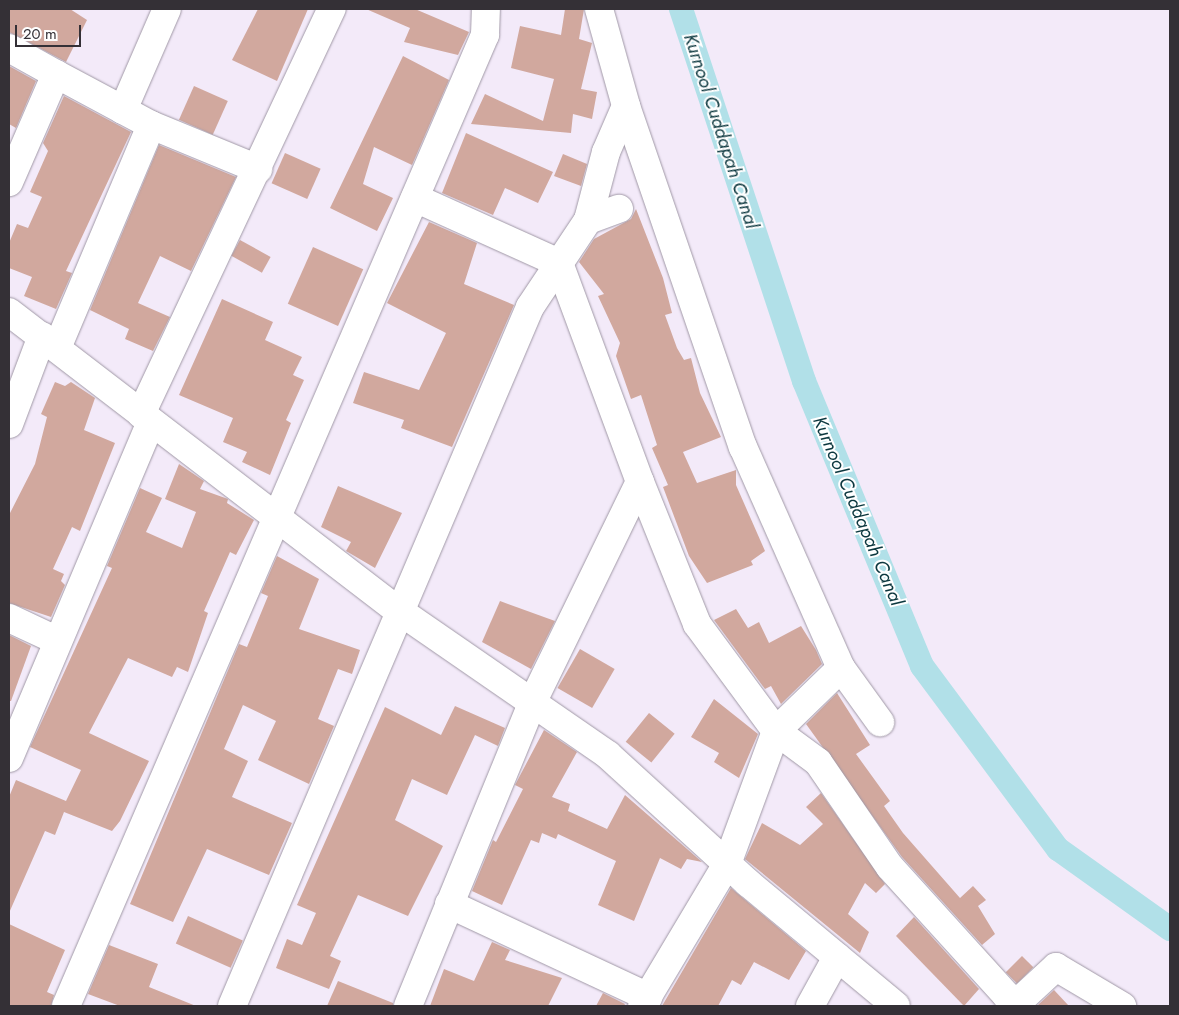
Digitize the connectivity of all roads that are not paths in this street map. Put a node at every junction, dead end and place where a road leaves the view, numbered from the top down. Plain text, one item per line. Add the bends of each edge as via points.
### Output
1 (167, 9) edge
2 (332, 9) edge
3 (486, 9) edge
4 (599, 9) edge
5 (9, 48) edge
6 (56, 74) junction
7 (626, 106) junction
8 (123, 110) junction
9 (150, 125) junction
10 (258, 169) junction
11 (9, 182) edge
12 (415, 198) junction
13 (619, 209) dead end
14 (588, 220) junction
15 (559, 263) junction
16 (9, 312) edge
17 (50, 342) junction
18 (146, 418) junction
19 (9, 424) edge
20 (640, 482) junction
21 (274, 516) junction
22 (398, 610) junction
23 (9, 618) edge
24 (58, 641) junction
25 (841, 668) junction
26 (532, 703) junction
27 (880, 722) dead end
28 (776, 731) junction
29 (9, 758) edge
30 (727, 864) junction
31 (449, 904) junction
32 (837, 957) junction
33 (645, 1002) edge
34 (66, 1006) edge
35 (232, 1006) edge
36 (408, 1006) edge
37 (810, 1006) edge
38 (896, 1006) edge
39 (1122, 1006) edge

1 - 8 street
2 - 10 street
3 - 12 street via 485,34
4 - 7 street
5 - 6 street
6 - 8 street
6 - 11 street
7 - 14 street via 606,152
7 - 25 street via 743,447
8 - 9 street
9 - 10 street
9 - 17 street
10 - 18 street
12 - 15 street
12 - 21 street
13 - 14 street
14 - 15 street
15 - 20 street
15 - 22 street via 530,307
16 - 17 street
17 - 18 street
17 - 19 street
18 - 21 street
18 - 24 street
20 - 26 street
20 - 28 street via 697,624
21 - 22 street
21 - 34 street
22 - 26 street
22 - 35 street
23 - 24 street
24 - 29 street
25 - 27 street
25 - 28 street
26 - 30 street via 608,755
26 - 31 street
28 - 30 street
28 - 39 street via 818,762 890,867 1006,995 1017,1003 1056,967
30 - 32 street
30 - 33 street
31 - 33 street
31 - 36 street
32 - 37 street
32 - 38 street

